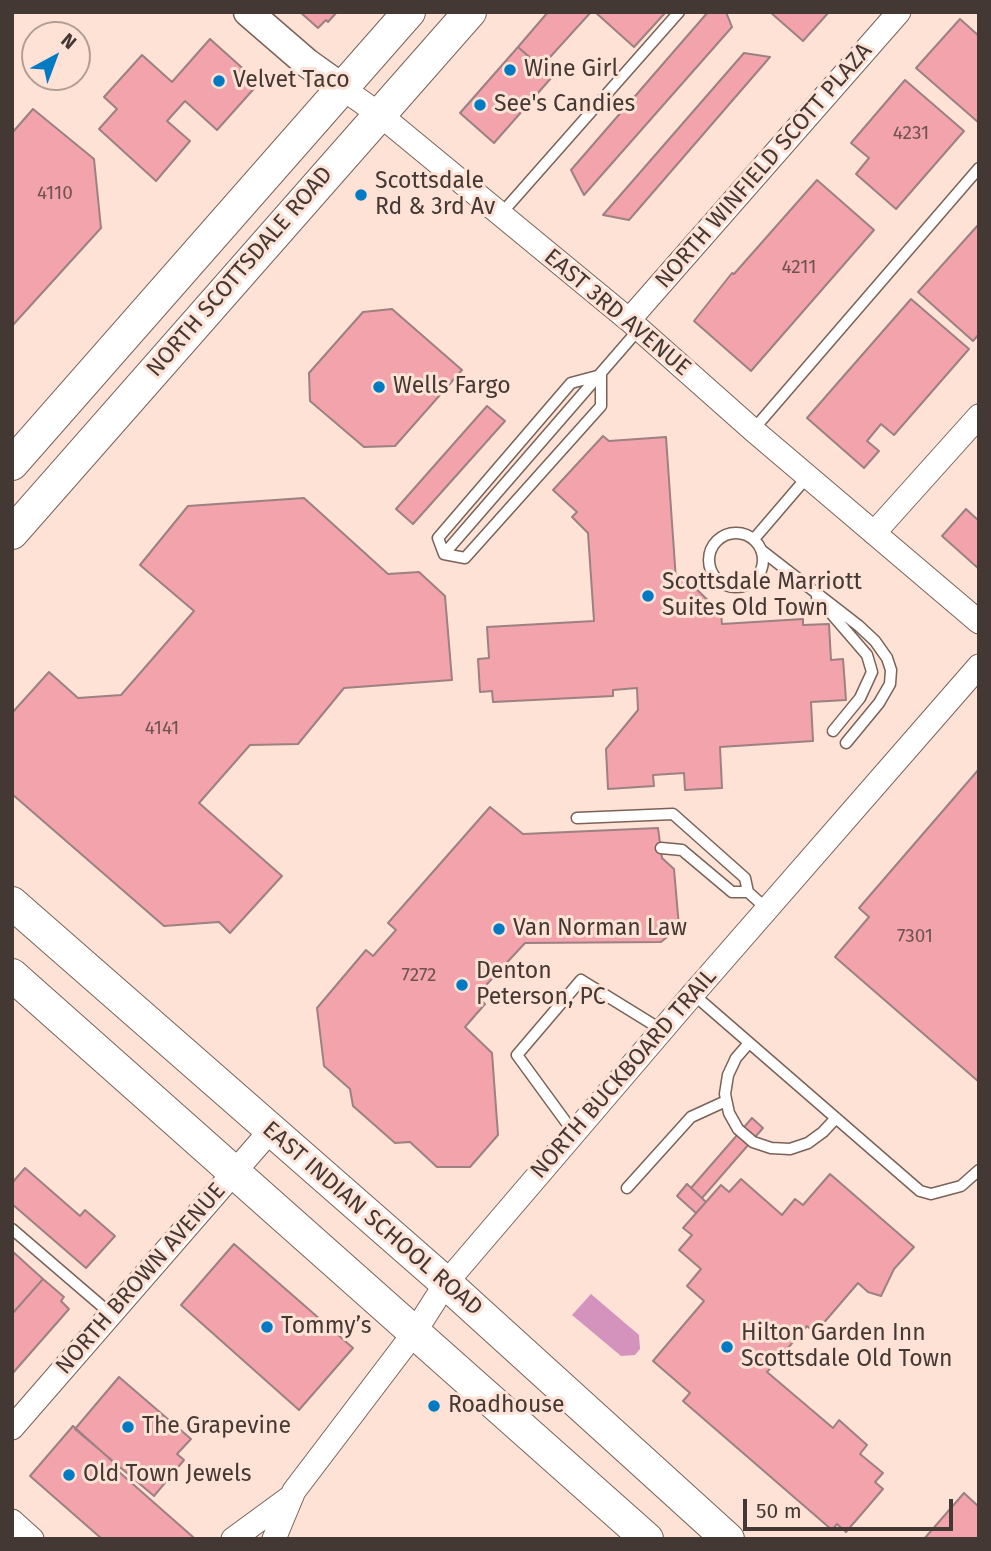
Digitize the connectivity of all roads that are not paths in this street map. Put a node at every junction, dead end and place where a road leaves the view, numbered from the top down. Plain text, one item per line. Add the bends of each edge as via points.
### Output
1 (248, 12) edge
2 (409, 12) edge
3 (470, 12) edge
4 (679, 12) edge
5 (899, 12) edge
6 (342, 88) junction
7 (379, 114) junction
8 (979, 168) edge
9 (500, 215) junction
10 (634, 324) junction
11 (601, 375) junction
12 (979, 415) edge
13 (753, 430) junction
14 (12, 464) edge
15 (808, 477) junction
16 (12, 533) edge
17 (874, 533) junction
18 (754, 540) junction
19 (761, 551) junction
20 (444, 554) junction
21 (806, 584) junction
22 (979, 622) edge
23 (979, 666) edge
24 (833, 730) dead end
25 (846, 743) dead end
26 (577, 818) dead end
27 (660, 848) dead end
28 (748, 892) junction
29 (12, 903) edge
30 (767, 909) junction
31 (12, 975) edge
32 (693, 993) junction
33 (662, 1030) junction
34 (749, 1043) junction
35 (726, 1101) junction
36 (835, 1118) junction
37 (271, 1130) junction
38 (574, 1133) junction
39 (233, 1172) junction
40 (976, 1177) edge
41 (628, 1188) dead end
42 (12, 1229) edge
43 (446, 1283) junction
44 (111, 1315) junction
45 (414, 1333) junction
46 (12, 1428) edge
47 (289, 1499) junction
48 (12, 1521) edge
49 (32, 1539) edge
50 (233, 1539) edge
51 (274, 1539) edge
52 (647, 1539) edge
53 (728, 1539) edge

1 - 6 street, EAST 3RD AVENUE
2 - 6 main road, NORTH SCOTTSDALE ROAD
3 - 7 main road, NORTH SCOTTSDALE ROAD
4 - 9 lane
5 - 10 street, NORTH WINFIELD SCOTT PLAZA
6 - 7 street, EAST 3RD AVENUE
6 - 14 main road, NORTH SCOTTSDALE ROAD
7 - 9 street, EAST 3RD AVENUE
7 - 16 main road, NORTH SCOTTSDALE ROAD
8 - 13 lane
9 - 10 street, EAST 3RD AVENUE
10 - 11 lane
10 - 13 street, EAST 3RD AVENUE
11 - 20 lane
11 - 20 lane via 571,383 438,538
11 - 20 lane via 601,407 465,558
12 - 17 street
13 - 15 street, EAST 3RD AVENUE
15 - 17 street, EAST 3RD AVENUE
15 - 18 lane
17 - 22 street, EAST 3RD AVENUE
18 - 19 lane
18 - 19 lane via 738,533 721,537 708,558 713,575 727,586 745,586 760,574
19 - 21 lane
21 - 24 lane via 856,642 872,672 866,688
21 - 25 lane via 875,641 891,670 890,684 879,703
23 - 30 street, NORTH BUCKBOARD TRAIL
26 - 28 lane via 673,814 745,878
27 - 28 lane via 682,850 732,892
28 - 30 lane
29 - 37 main road, EAST INDIAN SCHOOL ROAD
30 - 32 street, NORTH BUCKBOARD TRAIL
31 - 39 main road
32 - 33 street, NORTH BUCKBOARD TRAIL
32 - 34 lane
33 - 38 street, NORTH BUCKBOARD TRAIL
33 - 38 lane via 581,980 517,1055
34 - 35 lane via 728,1075
34 - 36 lane
35 - 36 lane via 738,1129 771,1149 808,1143
35 - 41 lane via 691,1117
36 - 40 lane via 920,1191 943,1192
37 - 39 street, NORTH BROWN AVENUE
37 - 43 main road, EAST INDIAN SCHOOL ROAD
38 - 43 street, NORTH BUCKBOARD TRAIL
39 - 44 street, NORTH BROWN AVENUE
39 - 45 main road
42 - 44 lane
43 - 45 street, NORTH BUCKBOARD TRAIL
43 - 53 main road, EAST INDIAN SCHOOL ROAD
44 - 46 street, NORTH BROWN AVENUE
45 - 47 street, NORTH BUCKBOARD TRAIL
45 - 52 main road
47 - 50 street, NORTH BUCKBOARD TRAIL
47 - 51 street, NORTH BUCKBOARD TRAIL
48 - 49 street

